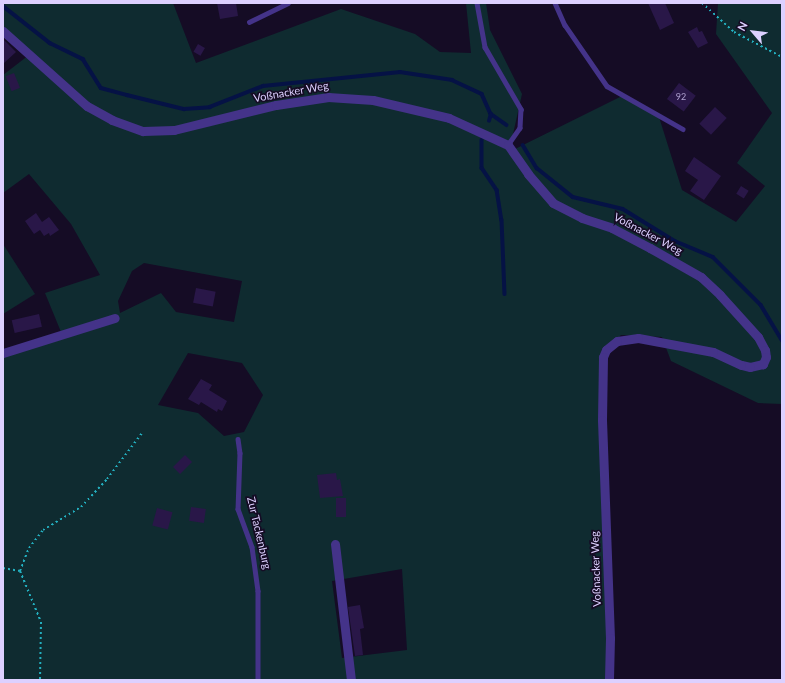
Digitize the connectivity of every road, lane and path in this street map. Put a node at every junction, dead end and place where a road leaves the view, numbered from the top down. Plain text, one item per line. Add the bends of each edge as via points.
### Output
1 (288, 3) edge
2 (477, 3) edge
3 (555, 3) edge
4 (702, 3) edge
5 (249, 22) dead end
6 (3, 31) edge
7 (782, 57) edge
8 (683, 129) dead end
9 (508, 146) junction
10 (115, 318) dead end
11 (3, 353) edge
12 (142, 433) dead end
13 (238, 439) dead end
14 (335, 544) dead end
15 (3, 568) edge
16 (20, 571) junction
17 (40, 680) edge
18 (258, 680) edge
19 (351, 680) edge
20 (609, 680) edge

1 - 5 lane
2 - 9 lane via 485,47 521,110 520,128
3 - 8 lane via 565,24 607,86
4 - 7 path via 734,32
6 - 9 street, Voßnacker Weg via 87,106 131,129 150,132 174,130 292,102 350,97 449,118
9 - 20 street, Voßnacker Weg via 553,203 582,218 622,233 709,283 758,337 765,350 763,364 750,367 713,352 654,339 622,339 606,350 601,374 610,638
10 - 11 street
12 - 16 path via 81,507 43,530 29,548
13 - 18 lane, Zur Tackenburg via 238,509 252,547 258,591
14 - 19 street
15 - 16 path
16 - 17 path via 41,622

